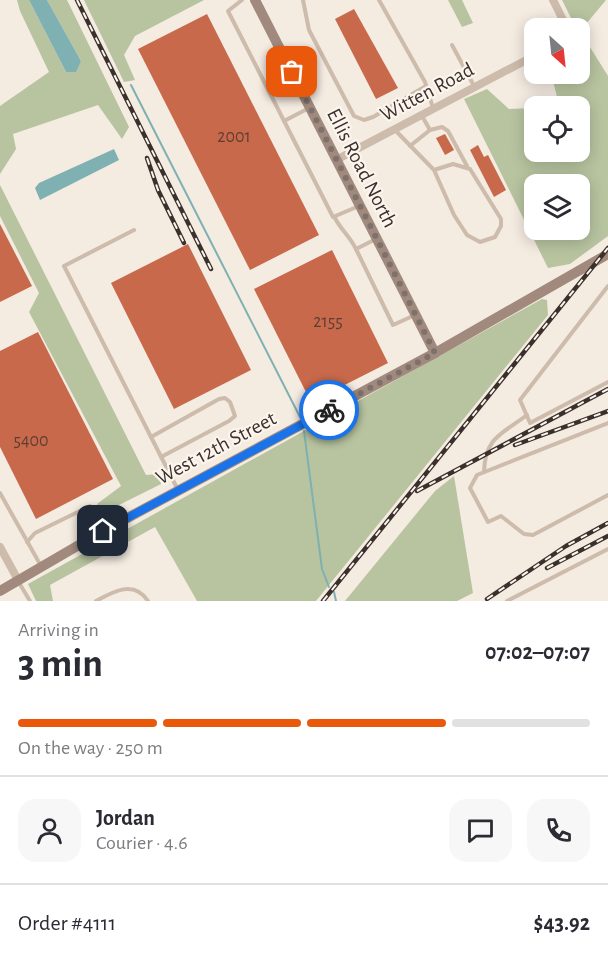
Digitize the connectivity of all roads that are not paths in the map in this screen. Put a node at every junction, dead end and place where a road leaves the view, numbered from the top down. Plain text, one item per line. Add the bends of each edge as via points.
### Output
1 (242, 0) edge
2 (255, 0) edge
3 (303, 0) edge
4 (379, 0) edge
5 (553, 0) edge
6 (562, 18) edge
7 (452, 45) dead end
8 (524, 61) edge
9 (426, 86) junction
10 (474, 87) junction
11 (310, 108) junction
12 (433, 109) junction
13 (422, 115) junction
14 (284, 122) junction
15 (395, 129) junction
16 (430, 130) junction
17 (410, 146) junction
18 (336, 159) junction
19 (467, 166) junction
20 (434, 170) junction
21 (360, 206) junction
22 (335, 218) junction
23 (134, 230) dead end
24 (376, 239) junction
25 (356, 249) junction
26 (608, 254) edge
27 (608, 286) edge
28 (415, 314) junction
29 (435, 353) junction
30 (608, 382) edge
31 (527, 415) junction
32 (608, 423) edge
33 (151, 437) junction
34 (161, 457) junction
35 (484, 472) junction
36 (178, 490) junction
37 (0, 493) edge
38 (608, 495) edge
39 (90, 506) dead end
40 (27, 542) junction
41 (0, 547) edge
42 (608, 549) edge
43 (41, 567) junction
44 (18, 580) junction
45 (0, 591) edge
46 (30, 601) edge
47 (96, 601) edge
48 (147, 601) edge
49 (507, 601) edge

1 - 14 lane via 228,11
2 - 11 street, Ellis Road North
3 - 9 lane via 309,30 354,116 364,120 373,117
4 - 9 lane
5 - 6 street
7 - 10 lane
8 - 10 street, Witten Road
9 - 12 lane
10 - 12 street, Witten Road
11 - 14 lane
11 - 18 street, Ellis Road North
12 - 13 street, Witten Road
13 - 15 street, Witten Road
13 - 16 lane
14 - 22 lane
15 - 17 lane
15 - 18 street, Witten Road
16 - 17 lane
16 - 19 lane via 442,127 448,131
17 - 20 lane
18 - 21 street, Ellis Road North
19 - 20 lane via 453,164
19 - 20 lane via 501,219 499,232 488,241 475,241 467,235
21 - 22 lane
21 - 24 street, Ellis Road North
22 - 25 lane
23 - 33 lane via 64,266
24 - 25 lane
24 - 28 street, Ellis Road North
25 - 28 lane via 393,325
26 - 29 street, West 12th Street
27 - 31 lane via 520,400
28 - 29 street, Ellis Road North
29 - 36 street, West 12th Street
30 - 31 lane via 530,423
31 - 35 lane via 489,444
32 - 35 lane
33 - 34 lane
33 - 34 lane via 219,399 230,402 235,416 229,421
34 - 36 lane
35 - 38 lane via 477,475 470,488 488,522 501,516 524,534 534,534
36 - 43 street, West 12th Street
37 - 40 lane
39 - 40 lane via 35,533
40 - 43 lane
41 - 44 street
42 - 49 lane
43 - 44 street, West 12th Street
44 - 45 street, West 12th Street
44 - 46 lane
47 - 48 lane via 128,588 140,592

